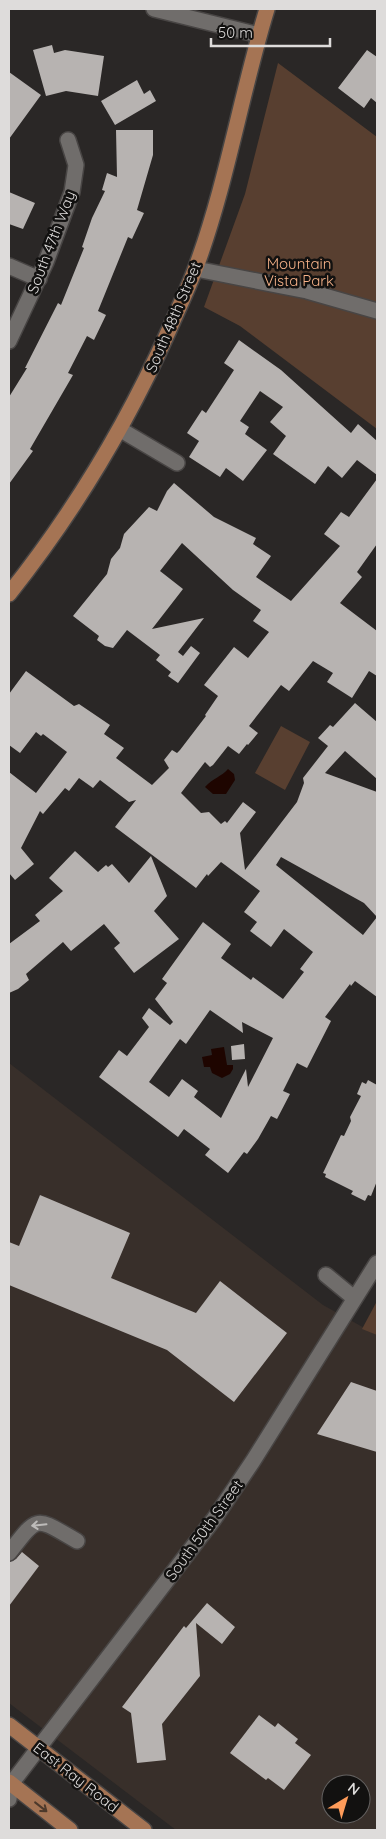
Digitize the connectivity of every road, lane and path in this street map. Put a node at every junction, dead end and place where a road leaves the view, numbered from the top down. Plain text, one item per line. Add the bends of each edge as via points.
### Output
1 (154, 9) edge
2 (267, 9) edge
3 (259, 35) junction
4 (68, 140) dead end
5 (9, 266) edge
6 (196, 269) junction
7 (38, 279) junction
8 (377, 312) edge
9 (9, 341) edge
10 (121, 430) junction
11 (177, 463) dead end
12 (9, 594) edge
13 (377, 1263) edge
14 (326, 1275) dead end
15 (354, 1298) junction
16 (77, 1541) dead end
17 (9, 1553) edge
18 (9, 1725) edge
19 (39, 1748) junction
20 (9, 1787) edge
21 (70, 1830) edge
22 (144, 1830) edge

1 - 3 street
2 - 3 main road, South 48th Street
3 - 6 main road, South 48th Street
4 - 7 street, South 47th Way via 76,165 72,192
5 - 7 street
6 - 8 street via 307,291
6 - 10 main road, South 48th Street
7 - 9 street, South 47th Way
10 - 11 street
10 - 12 main road, South 48th Street via 59,529
13 - 15 street, South 50th Street
14 - 15 street
15 - 19 street, South 50th Street via 214,1519
16 -> 17 street via 47,1524 34,1524 28,1527
18 - 19 main road, East Ray Road
19 - 20 street, South 50th Street
19 - 22 main road, East Ray Road
20 -> 21 main road

